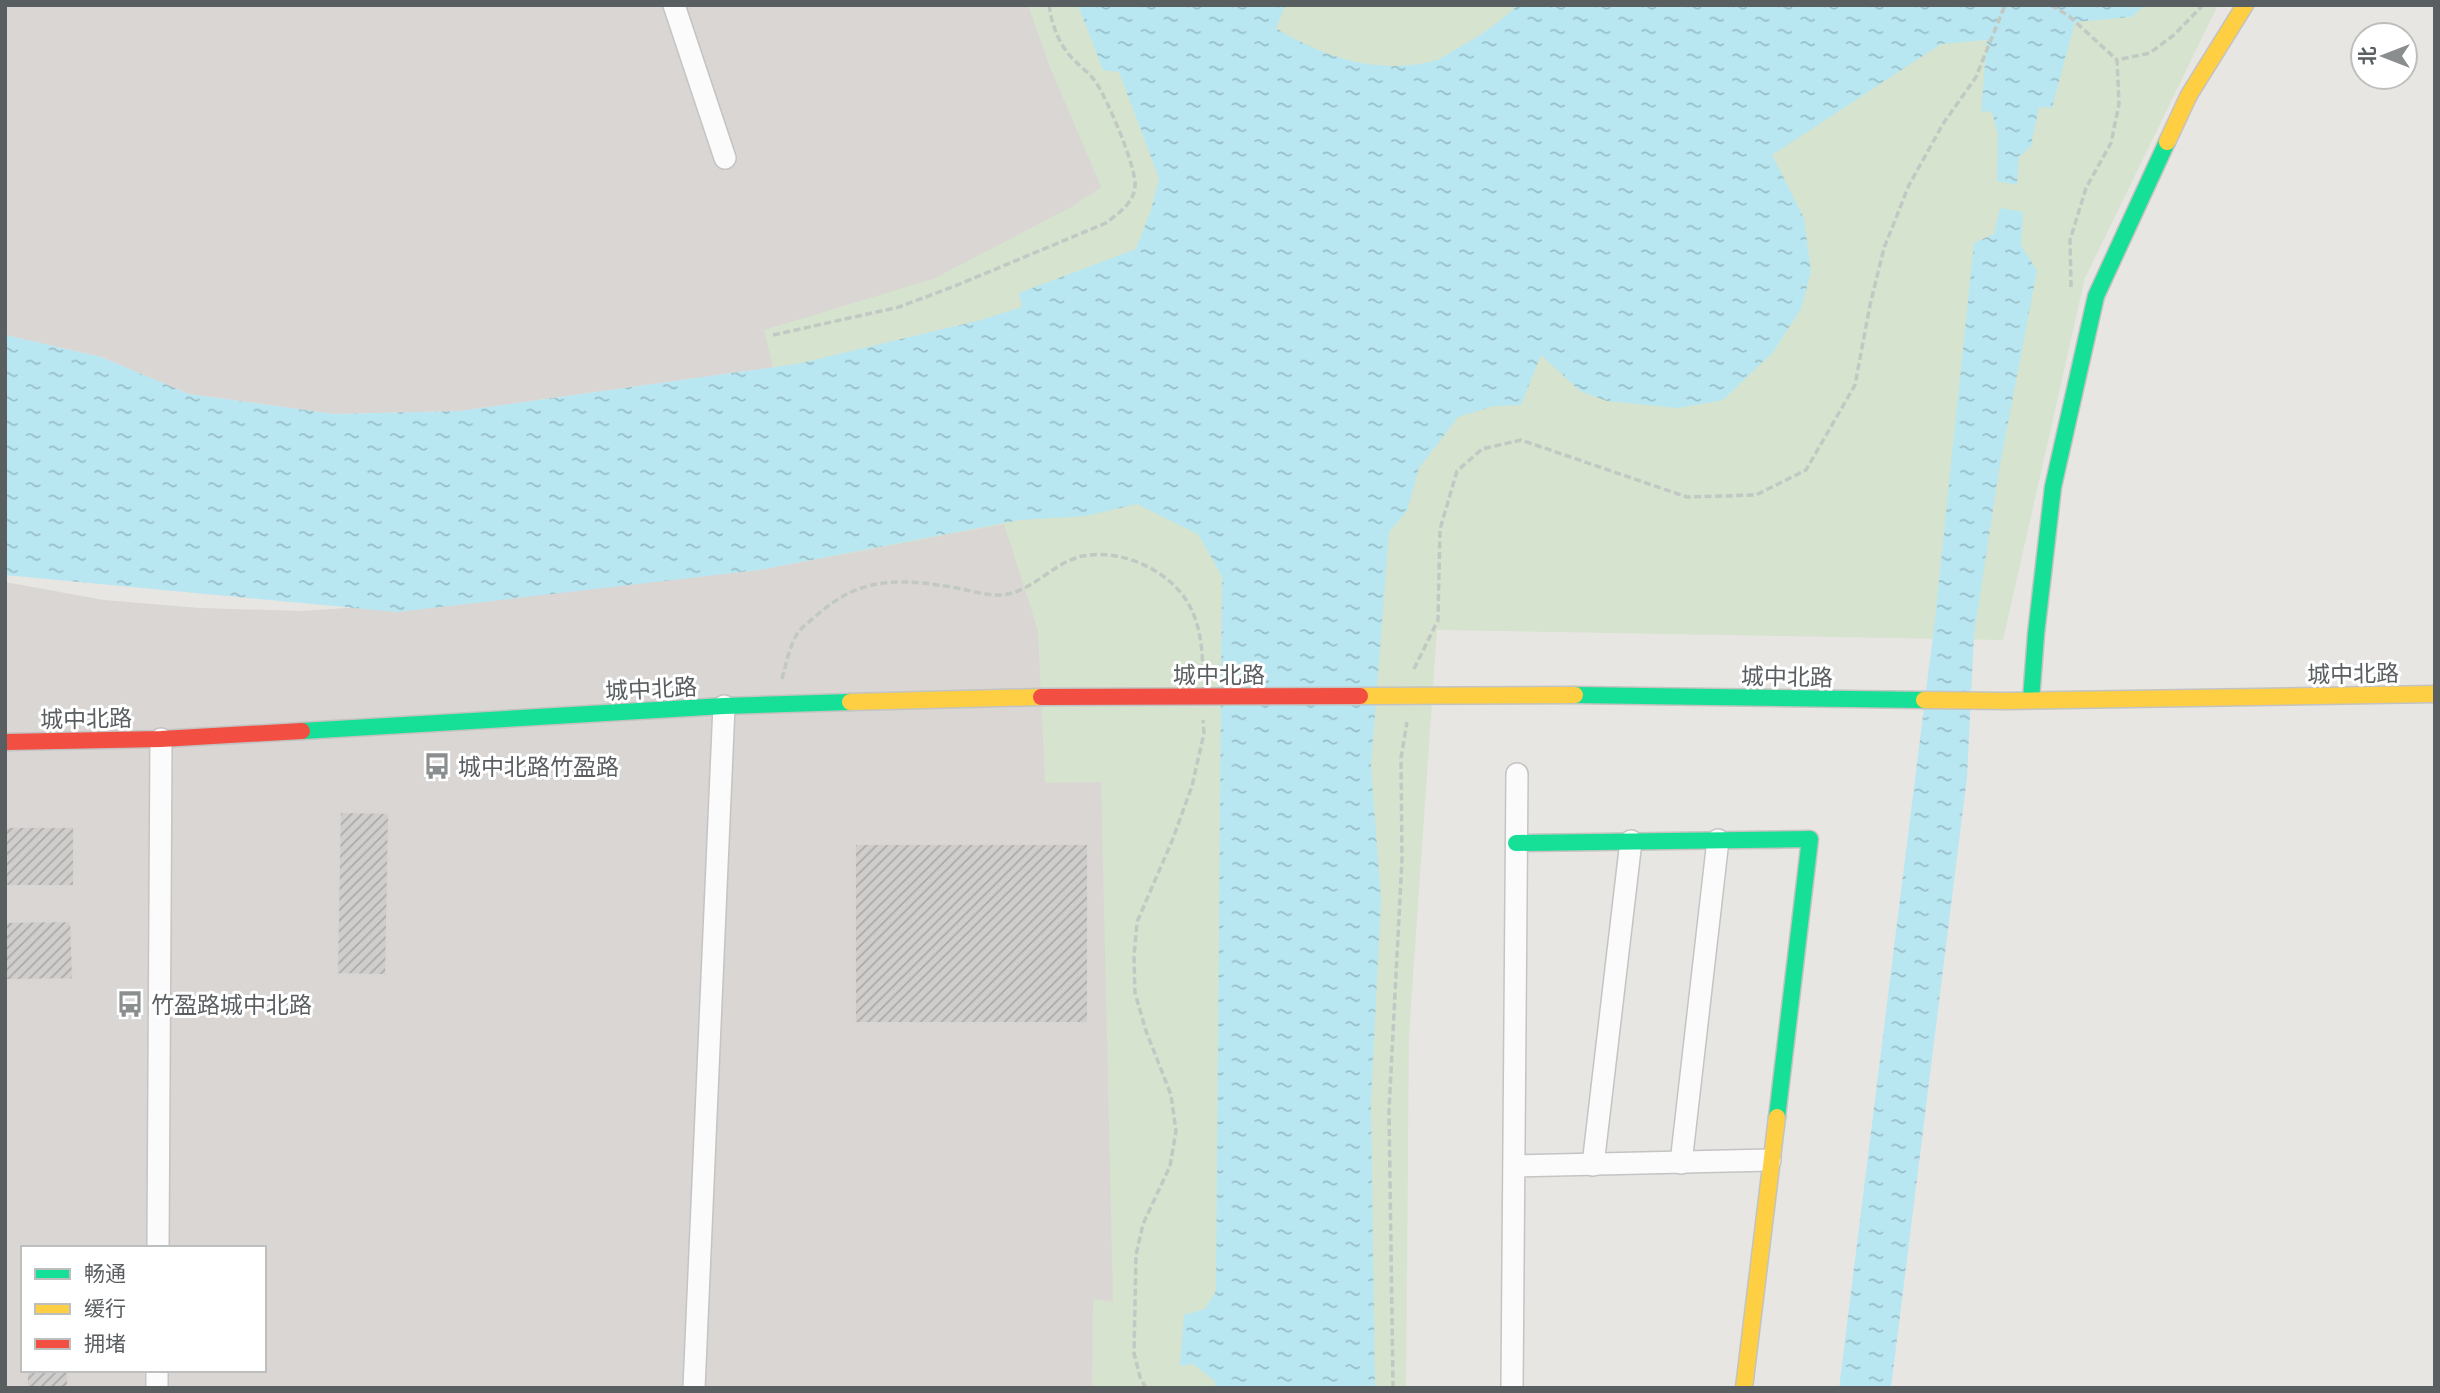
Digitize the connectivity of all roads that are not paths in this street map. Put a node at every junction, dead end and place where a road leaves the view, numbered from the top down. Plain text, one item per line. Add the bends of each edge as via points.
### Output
1 (674, 5) edge
2 (2245, 5) edge
3 (725, 158) dead end
4 (2435, 694) edge
5 (2031, 700) junction
6 (724, 706) junction
7 (162, 739) junction
8 (5, 742) edge
9 (1517, 774) dead end
10 (1718, 840) junction
11 (1630, 841) junction
12 (1516, 843) junction
13 (1770, 1160) junction
14 (1681, 1163) junction
15 (1593, 1164) junction
16 (1515, 1166) junction
17 (158, 1246) edge
18 (694, 1388) edge
19 (1512, 1388) edge
20 (1744, 1388) edge

1 - 3 street
2 - 5 street via 2189,95 2096,296 2053,487
4 - 5 street, 城中北路
5 - 6 street, 城中北路, bridge via 1575,695 1041,697
6 - 7 street, 城中北路
6 - 18 street
7 - 8 street, 城中北路
7 - 17 street
9 - 12 street
10 - 11 street
10 - 13 street via 1810,839
10 - 14 street
11 - 12 street
11 - 15 street
12 - 16 street
13 - 14 street
13 - 20 street
14 - 15 street
15 - 16 street
16 - 19 street

